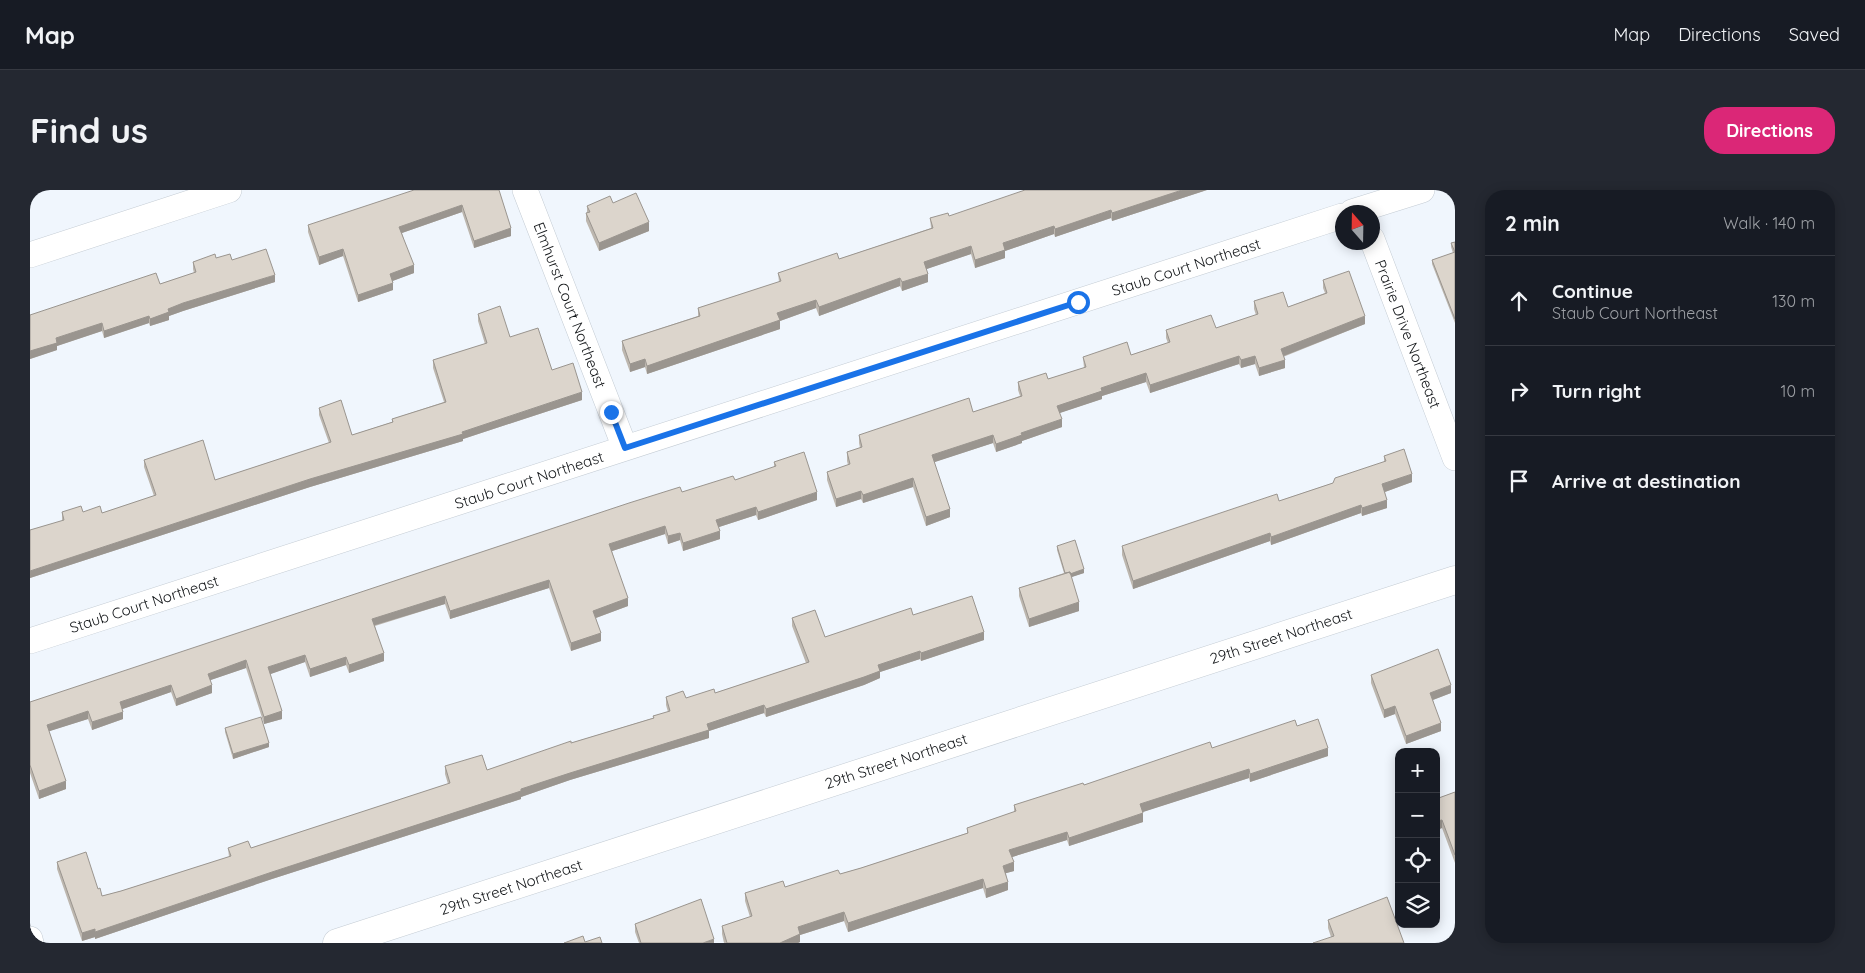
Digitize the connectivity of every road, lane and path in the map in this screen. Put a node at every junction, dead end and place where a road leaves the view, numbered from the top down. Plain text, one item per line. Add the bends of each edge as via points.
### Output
1 (229, 190) edge
2 (525, 190) edge
3 (1422, 190) edge
4 (1365, 205) edge
5 (1335, 214) edge
6 (1376, 250) edge
7 (30, 255) edge
8 (625, 448) junction
9 (1455, 458) edge
10 (1455, 580) edge
11 (30, 642) edge
12 (30, 939) edge
13 (31, 943) edge
14 (337, 943) edge

1 - 7 street
2 - 8 street, Elmhurst Court Northeast
3 - 4 street, Staub Court Northeast
5 - 8 street, Staub Court Northeast
6 - 9 street, Prairie Drive Northeast
8 - 11 street, Staub Court Northeast
10 - 14 main road, 29th Street Northeast
12 - 13 street

